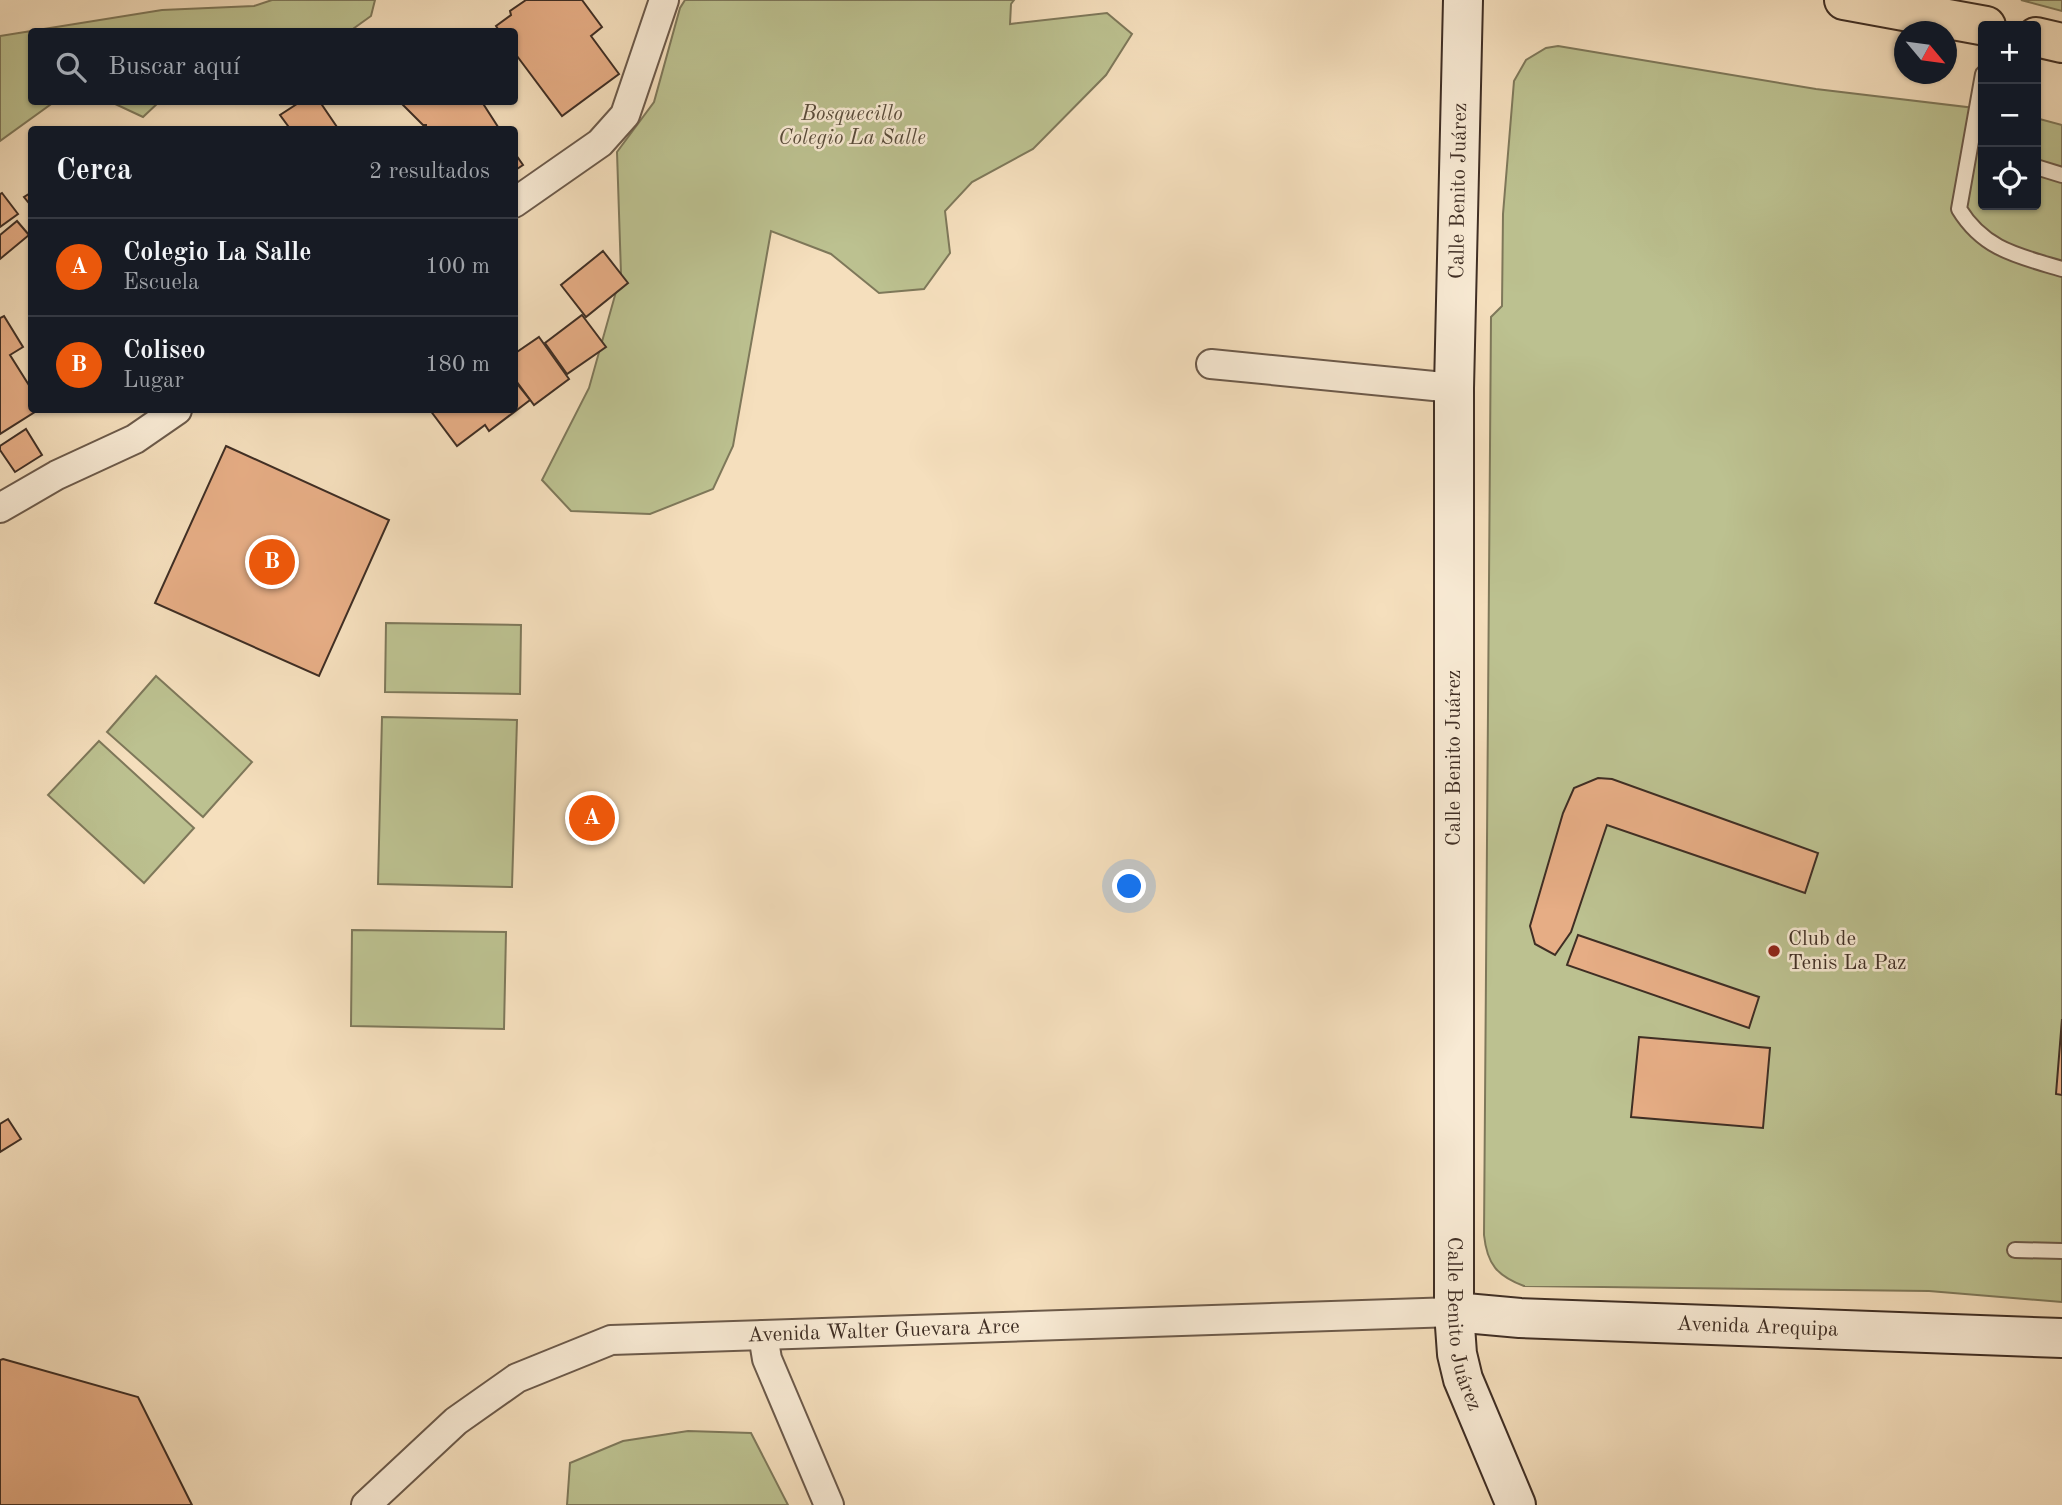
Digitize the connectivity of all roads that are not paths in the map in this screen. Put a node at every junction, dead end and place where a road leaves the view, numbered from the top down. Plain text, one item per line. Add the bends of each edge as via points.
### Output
1 (664, 0) edge
2 (1463, 0) edge
3 (1844, 0) edge
4 (1978, 25) edge
5 (2041, 38) edge
6 (2062, 43) edge
7 (1982, 84) edge
8 (1976, 149) edge
9 (2041, 169) edge
10 (2062, 175) edge
11 (518, 200) edge
12 (2062, 269) edge
13 (1211, 364) dead end
14 (1454, 388) junction
15 (173, 413) edge
16 (0, 508) edge
17 (2015, 1250) dead end
18 (2062, 1251) edge
19 (1454, 1312) junction
20 (763, 1335) junction
21 (2062, 1338) edge
22 (366, 1505) edge
23 (829, 1505) edge
24 (1516, 1505) edge

1 - 11 street via 625,115 600,143
2 - 14 main road, Calle Benito Juárez
3 - 4 main road
5 - 6 main road
7 - 8 lane
8 - 12 lane via 1959,209 1967,222 2005,252
9 - 10 lane
13 - 14 street
14 - 19 main road, Calle Benito Juárez
15 - 16 street via 135,439
17 - 18 lane
19 - 20 street, Avenida Walter Guevara Arce
19 - 21 main road, Avenida Arequipa
19 - 24 main road, Calle Benito Juárez via 1463,1379
20 - 22 street, Avenida Walter Guevara Arce via 611,1340 560,1359 517,1378 456,1421
20 - 23 street via 767,1359

